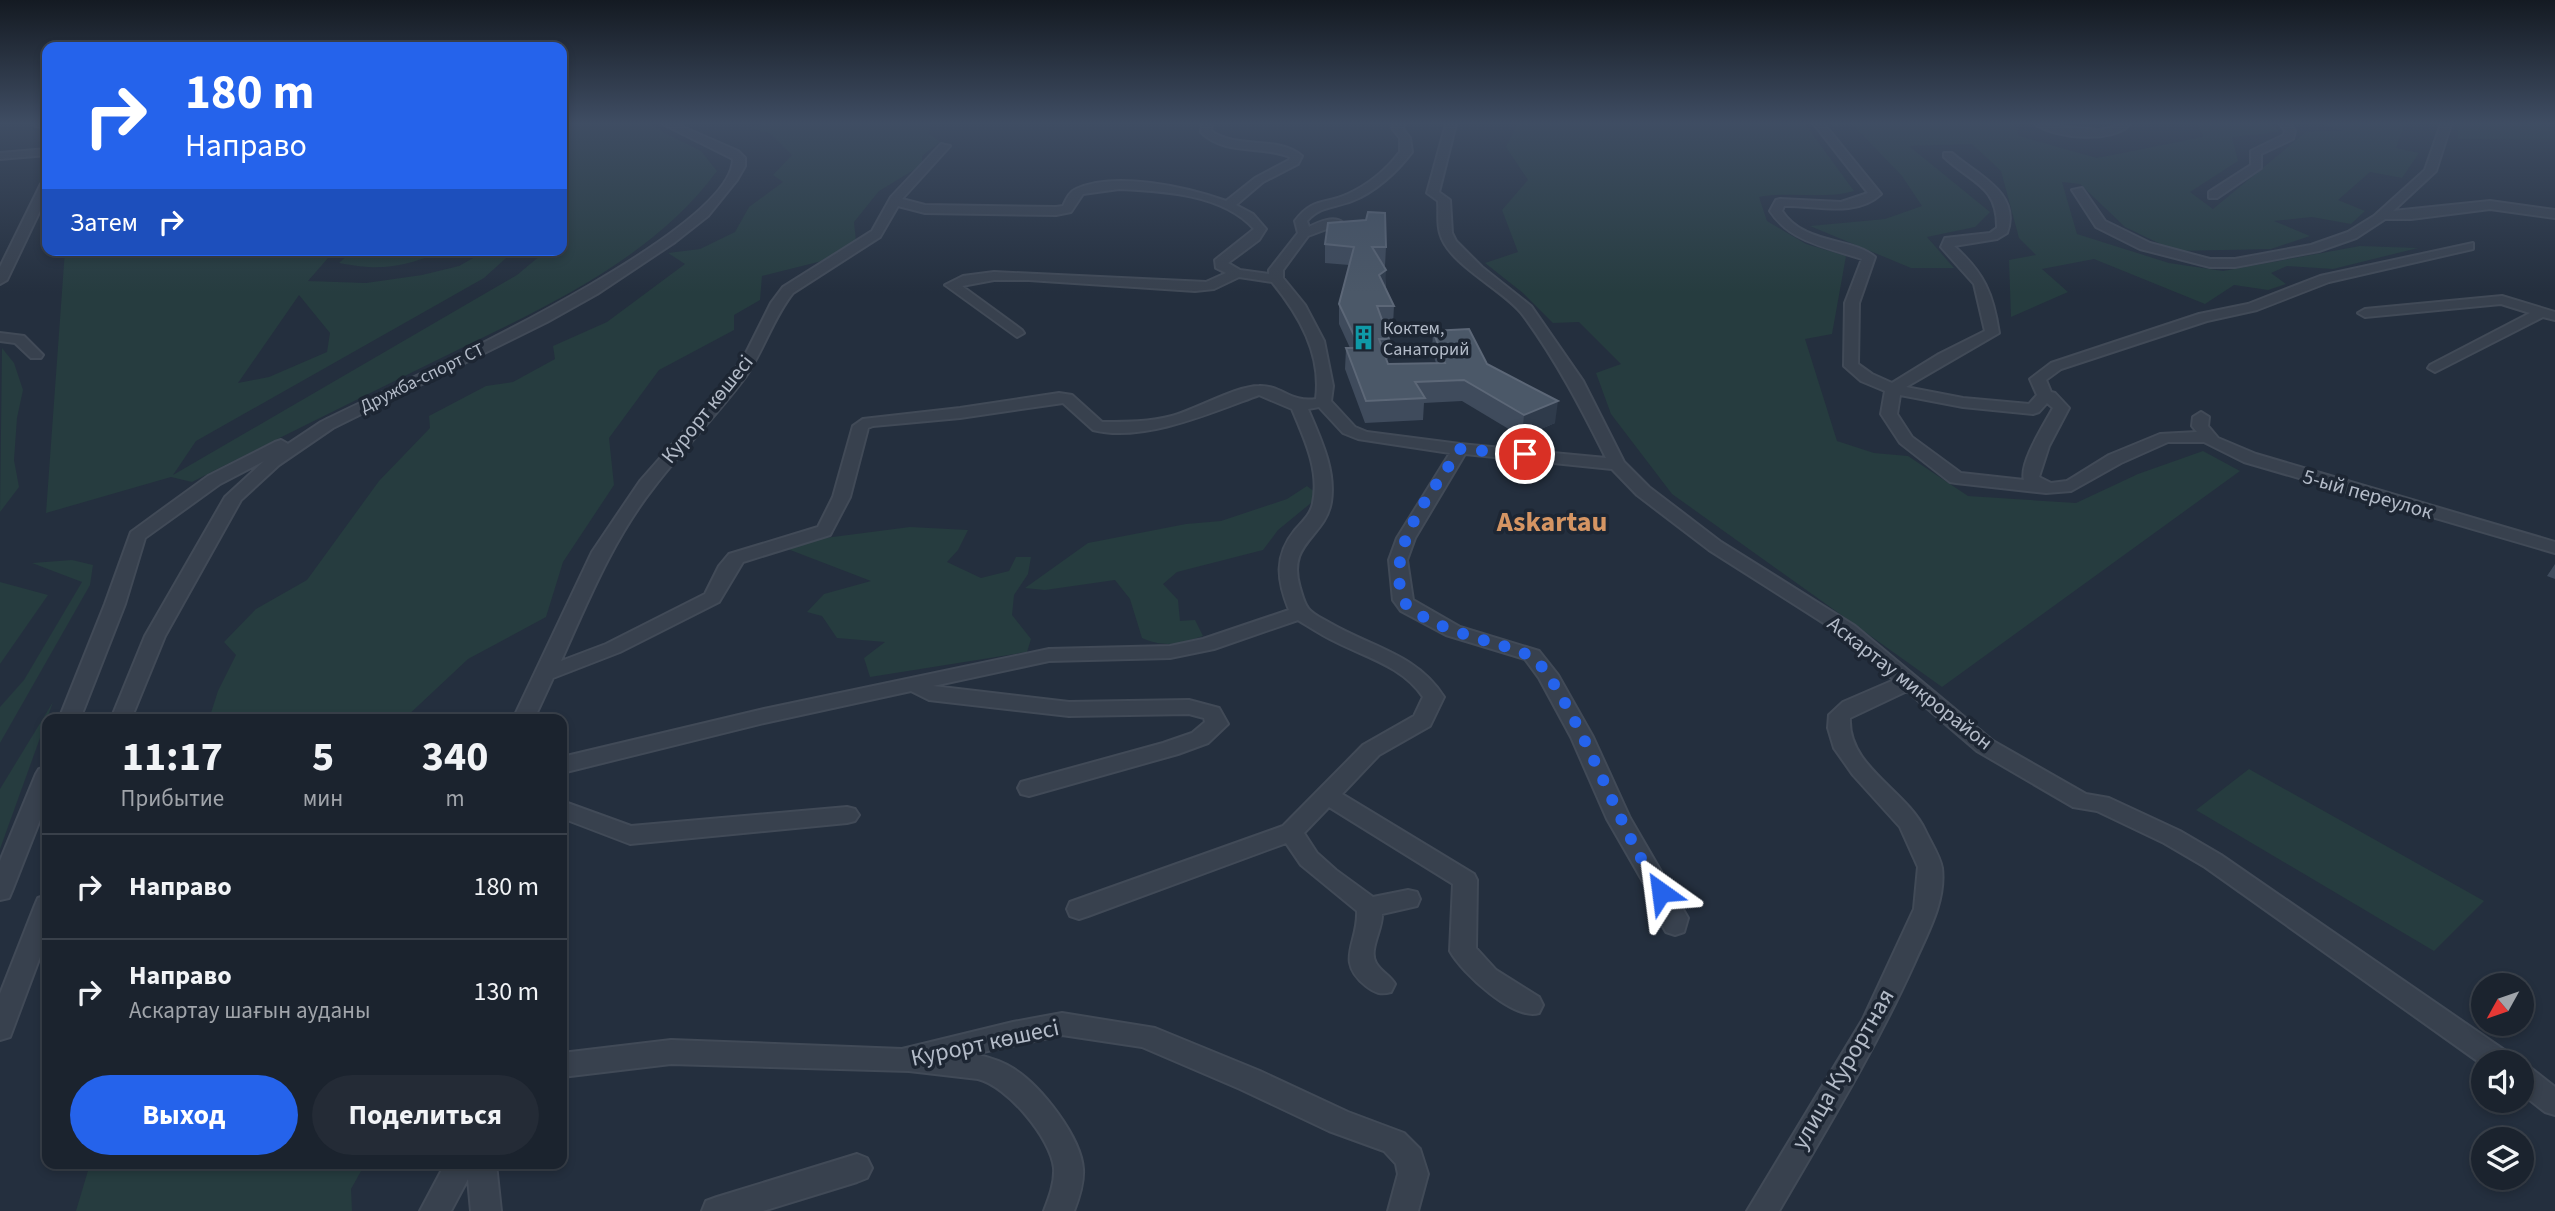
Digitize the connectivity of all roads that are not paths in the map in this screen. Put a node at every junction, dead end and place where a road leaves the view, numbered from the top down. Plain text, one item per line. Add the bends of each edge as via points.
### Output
1 (732, 181) edge
2 (913, 181) edge
3 (1258, 181) edge
4 (1373, 181) edge
5 (1437, 181) edge
6 (1866, 181) edge
7 (1984, 181) edge
8 (2235, 181) edge
9 (2420, 181) edge
10 (2078, 190) dead end
11 (42, 194) edge
12 (2213, 195) dead end
13 (895, 200) junction
14 (1228, 205) junction
15 (2555, 214) edge
16 (2383, 215) junction
17 (1337, 223) edge
18 (1304, 233) junction
19 (2468, 246) dead end
20 (14, 248) junction
21 (0, 249) edge
22 (1237, 274) junction
23 (1276, 279) junction
24 (0, 281) edge
25 (2365, 313) dead end
26 (2548, 314) edge
27 (1017, 333) dead end
28 (0, 337) edge
29 (36, 355) dead end
30 (2435, 368) dead end
31 (1893, 389) junction
32 (2045, 396) junction
33 (1323, 402) junction
34 (1299, 406) junction
35 (2201, 417) dead end
36 (327, 425) junction
37 (2208, 437) junction
38 (1460, 449) junction
39 (1617, 464) junction
40 (2049, 488) junction
41 (2555, 548) edge
42 (1300, 613) junction
43 (545, 674) junction
44 (1908, 682) junction
45 (912, 683) junction
46 (71, 714) edge
47 (123, 714) edge
48 (526, 714) edge
49 (567, 764) edge
50 (42, 786) edge
51 (1029, 788) dead end
52 (1327, 795) junction
53 (567, 811) edge
54 (846, 815) dead end
55 (1290, 832) junction
56 (0, 891) edge
57 (1408, 899) dead end
58 (1369, 907) junction
59 (1079, 909) dead end
60 (42, 918) edge
61 (1675, 925) dead end
62 (1382, 984) dead end
63 (1530, 1005) dead end
64 (0, 1029) edge
65 (2484, 1050) edge
66 (902, 1061) junction
67 (567, 1064) edge
68 (2534, 1087) edge
69 (2555, 1103) edge
70 (857, 1168) dead end
71 (457, 1169) edge
72 (481, 1169) edge
73 (435, 1211) edge
74 (485, 1211) edge
75 (717, 1211) edge
76 (1059, 1211) edge
77 (1403, 1211) edge
78 (1762, 1211) edge

1 - 36 street, Дружба-спорт СТ via 704,214 552,313
2 - 13 street, Курорт көшесі
3 - 14 street
4 - 18 street via 1345,200 1320,204 1308,212 1301,221
5 - 39 street, Аскартау микрорайон via 1434,192 1444,200 1450,242 1526,309 1575,381
6 - 31 street via 1875,194 1856,204 1780,203 1776,212 1796,232 1869,257 1852,303 1851,366 1861,377
7 - 31 street via 2002,207 2003,230 1993,236 1949,241 1947,247 1973,269 1987,300 1992,333
8 - 12 street
9 - 16 street
10 - 16 street via 2100,224 2145,246 2210,263 2235,263 2314,248 2352,235
11 - 20 street
13 - 14 street via 925,209 1056,211 1067,209 1081,191 1127,185 1153,186
13 - 43 street, Курорт көшесі via 884,223 866,242 788,290 778,303 751,358 646,485 601,552
14 - 22 street via 1251,217 1260,229 1222,260 1221,265
15 - 16 street via 2490,205
17 - 18 street
18 - 23 street via 1276,270
19 - 32 street via 2325,279 2056,366 2038,379
20 - 21 street
20 - 24 street
22 - 23 street
22 - 27 street via 1195,287 1031,276 952,285
23 - 33 street via 1298,305 1317,341 1325,386
25 - 26 street via 2502,300
26 - 30 street
28 - 29 street via 19,339
31 - 32 street via 1950,401 2033,409
31 - 40 street via 1889,414 1906,439 1956,478
32 - 40 street via 2061,408 2040,446 2031,478
33 - 34 street
33 - 38 street via 1349,430 1364,436
34 - 42 street via 1320,459 1323,482 1319,515 1292,544 1285,571
34 - 43 street via 1258,390 1175,420 1138,426 1099,427 1067,398 869,422 861,426 839,502 824,531 736,558 729,562 712,598 612,648
35 - 37 street via 2200,426
36 - 46 street via 214,480 135,543
36 - 47 street, Дружба-спорт СТ via 273,461 234,498 155,636
37 - 40 street via 2166,437 2115,459 2071,486
37 - 41 street, 5-ый переулок via 2250,458
38 - 39 street
38 - 61 street via 1406,538 1398,560 1402,600 1453,631 1532,655 1582,737 1619,819 1676,918
39 - 44 street, Аскартау микрорайон via 1643,491 1715,546 1848,630
42 - 45 street via 1207,645 1170,652 1049,655
42 - 52 street via 1343,639 1415,672 1434,697 1422,720 1371,750
43 - 48 street, Курорт көшесі
44 - 65 street, Аскартау микрорайон via 1985,746 2081,801 2101,804 2213,861
44 - 78 street, улица Курортная via 1850,707 1840,715 1839,729 1845,748 1861,770 1910,823 1930,867 1926,909 1873,1026
45 - 49 street
45 - 51 street via 929,693 1069,709 1189,707 1212,713 1217,724 1199,738 1170,749
50 - 56 street
52 - 55 street
52 - 63 street via 1465,880 1463,951 1488,977
53 - 54 street via 630,835
55 - 58 street via 1309,859
55 - 59 street
57 - 58 street
58 - 62 street via 1361,964
60 - 64 street
66 - 67 street, Курорт көшесі via 671,1052
66 - 76 street via 973,1066 998,1073 1032,1103 1056,1134 1069,1167
66 - 77 street, Курорт көшесі via 1062,1024 1145,1036 1394,1142 1409,1158 1413,1174
68 - 69 street
70 - 75 street
71 - 73 street
72 - 74 street

